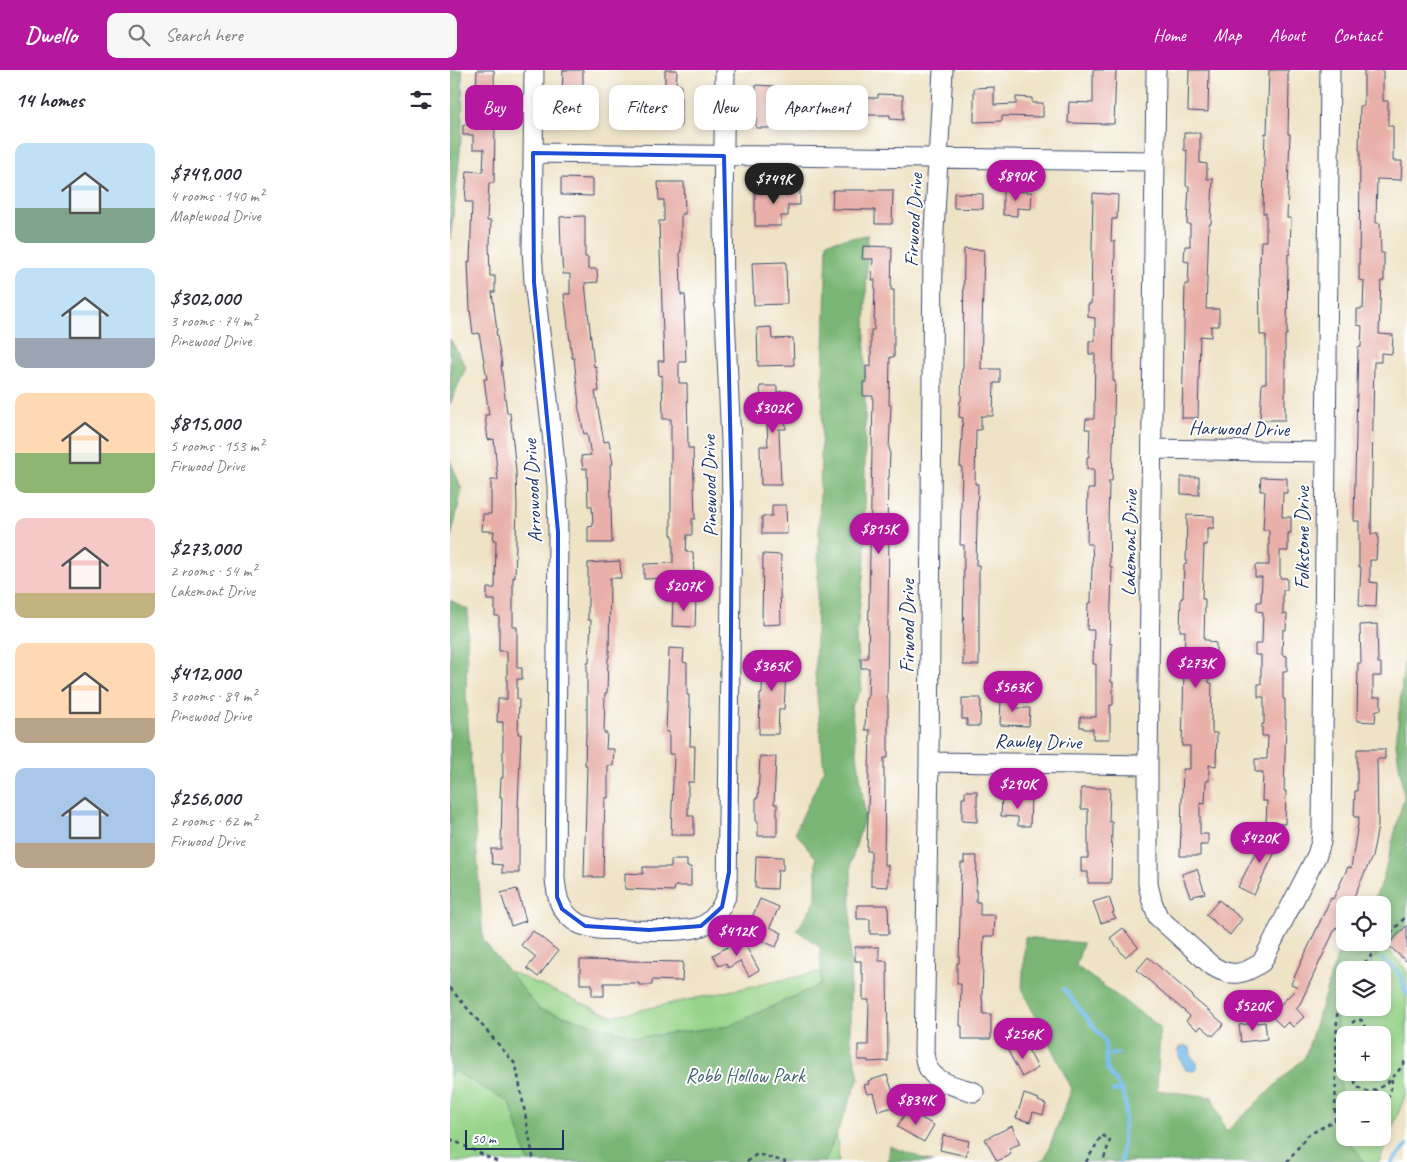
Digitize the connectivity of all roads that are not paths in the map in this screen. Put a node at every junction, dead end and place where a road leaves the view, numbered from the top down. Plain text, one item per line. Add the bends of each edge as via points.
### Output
1 (534, 70) edge
2 (725, 70) edge
3 (943, 70) edge
4 (1156, 70) edge
5 (1330, 70) edge
6 (533, 153) junction
7 (724, 156) junction
8 (939, 158) junction
9 (1155, 161) junction
10 (1152, 449) junction
11 (1325, 452) junction
12 (929, 762) junction
13 (1148, 765) junction
14 (562, 909) joint
15 (1235, 974) joint
16 (974, 1092) dead end

1 - 6 street, Arrowood Drive
2 - 7 street, Pinewood Drive
3 - 8 street, Firwood Drive
4 - 9 street, Lakemont Drive
5 - 11 street, Folkstone Drive
6 - 7 street
6 - 14 street, Arrowood Drive via 534,282 558,505 555,879
7 - 8 street
7 - 14 street, Pinewood Drive via 724,295 732,507 728,894 714,918 685,930 599,929 574,921
8 - 9 street
8 - 12 street, Firwood Drive via 933,250
9 - 10 street, Lakemont Drive
10 - 11 street, Harwood Drive
10 - 13 street, Lakemont Drive
11 - 15 street, Folkstone Drive via 1321,842 1262,962 1251,970
12 - 13 street, Rawley Drive
12 - 16 street, Firwood Drive via 924,1053 927,1066 935,1077
13 - 15 street, Lakemont Drive via 1148,884 1158,917 1220,971

